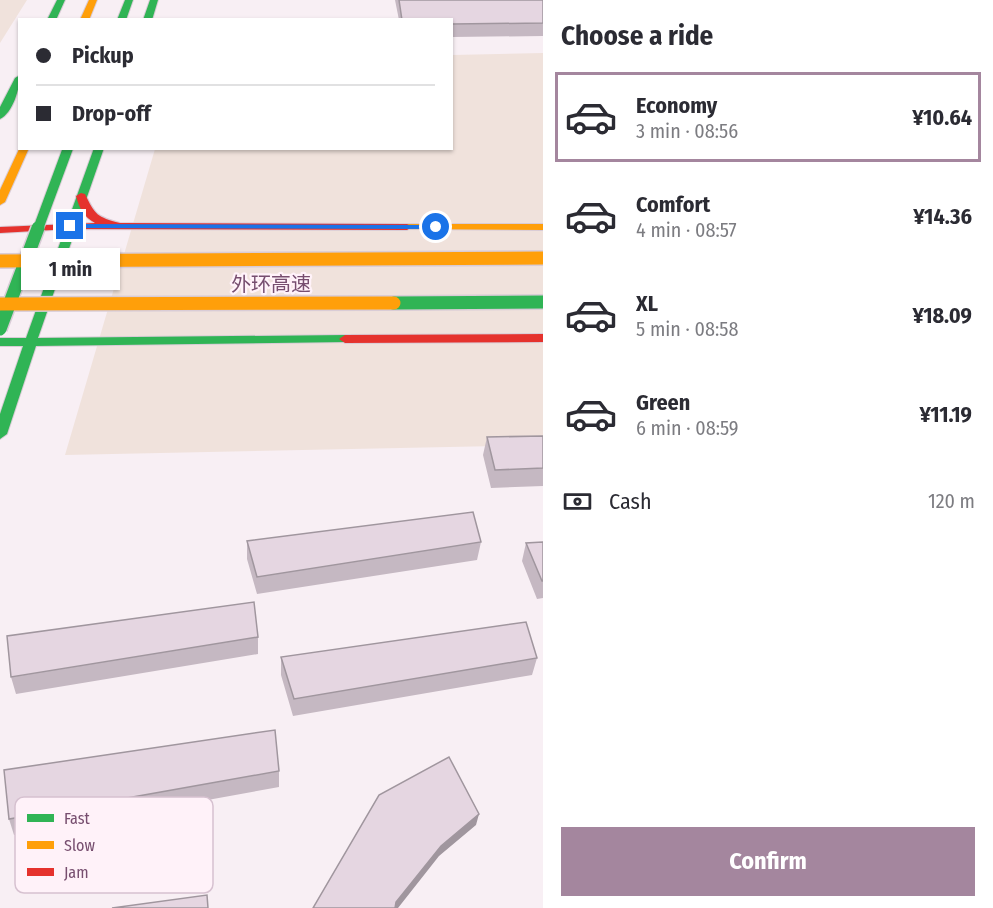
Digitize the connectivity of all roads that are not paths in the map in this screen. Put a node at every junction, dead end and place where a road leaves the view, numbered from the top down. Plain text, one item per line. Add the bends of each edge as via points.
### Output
1 (61, 0) edge
2 (93, 0) edge
3 (129, 0) edge
4 (154, 0) edge
5 (52, 18) edge
6 (85, 18) edge
7 (122, 18) edge
8 (148, 18) edge
9 (18, 82) edge
10 (0, 116) edge
11 (23, 150) edge
12 (67, 150) edge
13 (98, 150) edge
14 (81, 196) junction
15 (0, 202) edge
16 (70, 226) junction
17 (543, 227) edge
18 (141, 228) junction
19 (0, 230) edge
20 (100, 239) dead end
21 (80, 248) dead end
22 (59, 257) junction
23 (543, 258) edge
24 (0, 262) edge
25 (0, 283) edge
26 (543, 302) edge
27 (0, 304) edge
28 (0, 329) edge
29 (543, 338) edge
30 (0, 342) edge
31 (32, 342) junction
32 (0, 434) edge

1 - 5 main road
2 - 6 main road
3 - 7 main road
4 - 8 main road
9 - 10 main road
11 - 15 main road
12 - 28 main road, bridge
13 - 14 main road
14 - 16 main road
14 - 18 main road via 87,215 96,221
16 - 18 main road
16 - 19 main road
16 - 22 main road
16 - 24 main road via 38,246
17 - 18 main road
18 - 20 main road
21 - 22 main road
22 - 25 main road
22 - 31 main road
23 - 24 main road, 外环高速, bridge
26 - 27 main road, 外环高速, bridge
29 - 31 main road
30 - 31 main road
31 - 32 main road

